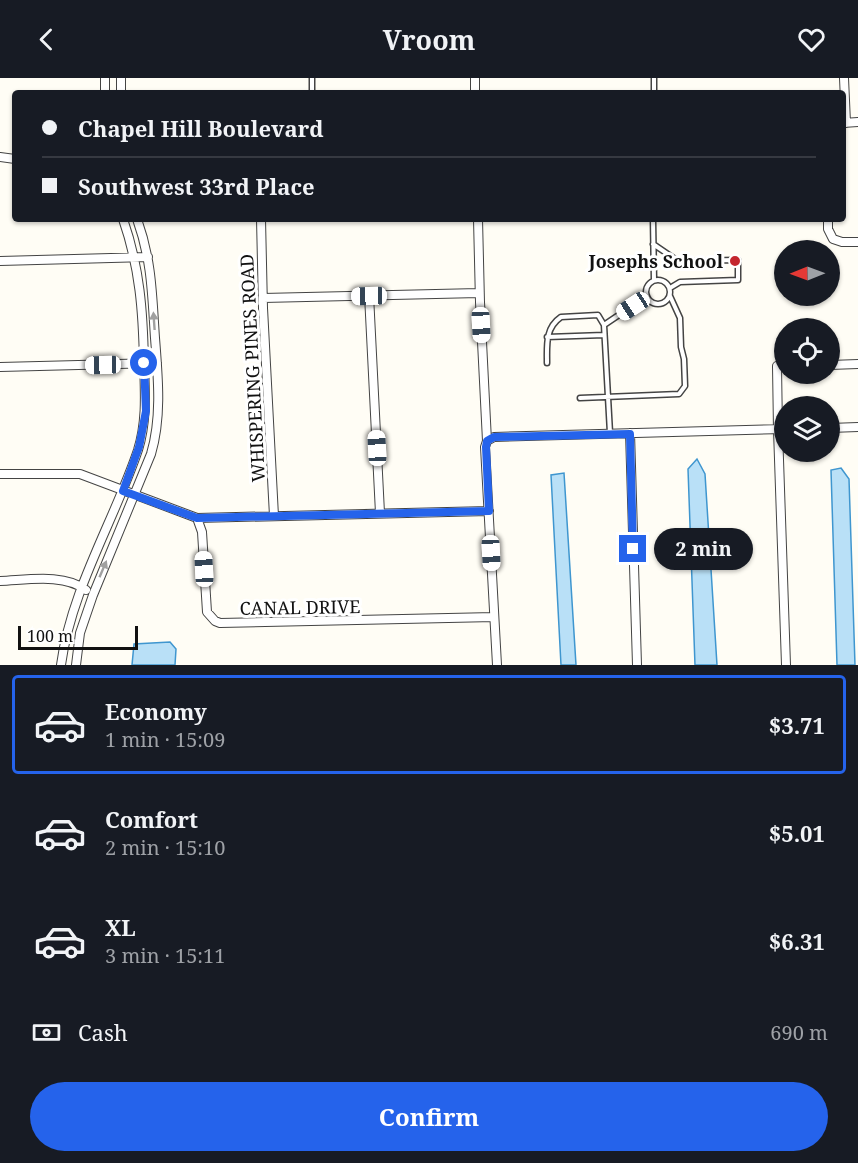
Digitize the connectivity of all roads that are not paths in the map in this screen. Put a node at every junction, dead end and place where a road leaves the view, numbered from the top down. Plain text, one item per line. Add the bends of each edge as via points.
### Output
1 (124, 222) edge
2 (138, 222) edge
3 (261, 222) edge
4 (478, 222) edge
5 (653, 222) edge
6 (828, 222) edge
7 (858, 242) edge
8 (653, 244) junction
9 (135, 257) junction
10 (148, 257) junction
11 (0, 261) edge
12 (654, 280) junction
13 (670, 288) junction
14 (479, 293) junction
15 (369, 296) junction
16 (647, 296) junction
17 (670, 296) junction
18 (262, 298) junction
19 (604, 325) junction
20 (604, 335) junction
21 (547, 337) junction
22 (144, 363) junction
23 (157, 363) junction
24 (547, 363) dead end
25 (858, 364) edge
26 (840, 365) edge
27 (0, 367) edge
28 (608, 396) junction
29 (580, 398) dead end
30 (840, 428) edge
31 (858, 428) edge
32 (774, 429) edge
33 (610, 434) junction
34 (630, 434) junction
35 (487, 441) junction
36 (782, 462) edge
37 (0, 474) edge
38 (123, 491) junction
39 (134, 495) junction
40 (489, 511) junction
41 (380, 513) junction
42 (274, 516) junction
43 (197, 518) junction
44 (0, 581) edge
45 (83, 588) junction
46 (93, 595) junction
47 (494, 617) junction
48 (61, 665) edge
49 (76, 665) edge
50 (497, 665) edge
51 (637, 665) edge
52 (786, 665) edge

1 - 9 street
2 - 10 street
3 - 18 street, WHISPERING PINES ROAD
4 - 14 street
5 - 8 lane
6 - 7 street via 833,239
8 - 12 lane
8 - 13 lane via 678,261 738,260 738,280 680,282
9 - 10 street
9 - 11 street
9 - 22 street via 143,315
23 -> 10 street
12 - 13 lane via 665,282
12 - 16 lane
13 - 17 lane
14 - 15 street
14 - 35 street
15 - 18 street
15 - 41 street
16 - 17 lane via 659,304
16 - 19 lane
17 - 28 lane via 680,318 685,386 679,394
18 - 42 street, WHISPERING PINES ROAD
19 - 20 lane
19 - 21 lane via 598,315 567,315 556,320
20 - 21 lane
20 - 28 lane
21 - 24 lane
22 - 23 street
22 - 27 street
22 - 38 street via 146,411 139,447
23 - 39 street via 156,436
25 - 26 street
28 - 29 lane
28 - 33 lane
30 - 31 street
32 - 34 street
33 - 34 street
33 - 35 street via 494,437
34 - 51 street
35 - 40 street
36 - 52 street
37 - 38 street via 75,473
38 - 39 street
38 - 45 street
39 - 43 street
46 -> 39 street
40 - 41 street
40 - 47 street
41 - 42 street
42 - 43 street
43 - 47 street, CANAL DRIVE via 202,532 207,612 220,623
44 - 45 street via 55,580
45 - 46 street
45 - 48 street via 65,639
46 - 49 street via 80,633
47 - 50 street

